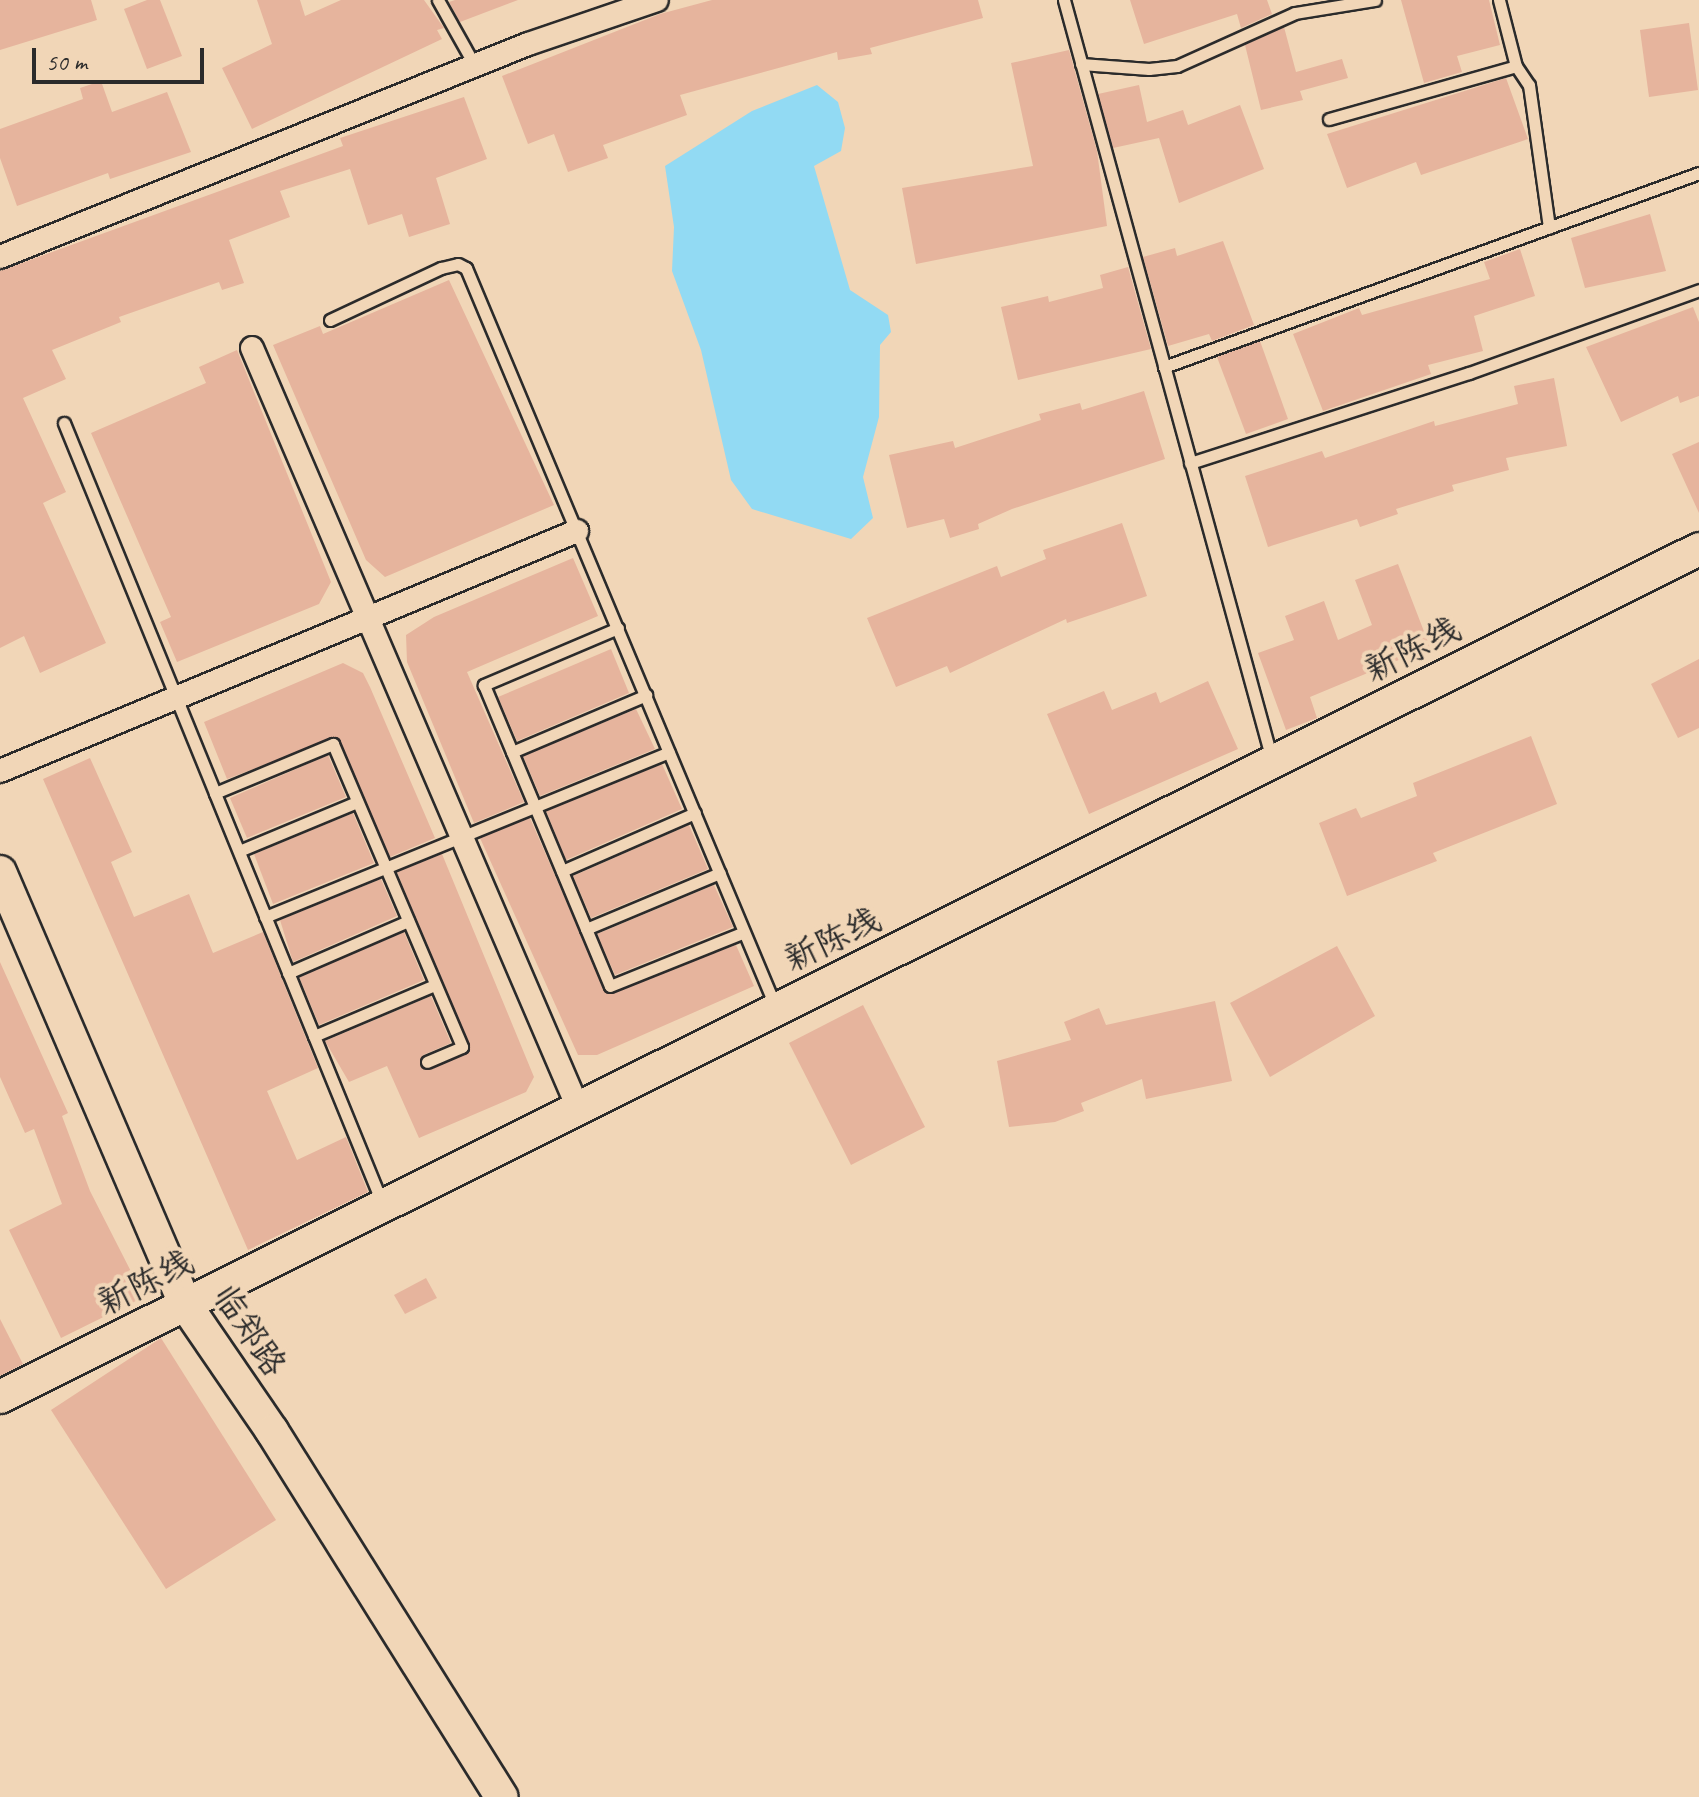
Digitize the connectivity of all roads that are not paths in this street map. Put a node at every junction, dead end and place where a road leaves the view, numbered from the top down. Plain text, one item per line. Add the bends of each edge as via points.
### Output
1 (438, 0) edge
2 (657, 0) edge
3 (1064, 0) edge
4 (1375, 0) edge
5 (1499, 0) edge
6 (1081, 64) junction
7 (475, 66) junction
8 (1516, 66) junction
9 (1329, 119) dead end
10 (1699, 173) edge
11 (1549, 228) junction
12 (0, 257) edge
13 (1699, 290) edge
14 (330, 320) dead end
15 (252, 348) dead end
16 (1164, 367) junction
17 (64, 423) dead end
18 (1190, 463) junction
19 (577, 531) junction
20 (1699, 549) edge
21 (367, 618) junction
22 (618, 628) junction
23 (646, 695) junction
24 (177, 698) junction
25 (512, 752) junction
26 (669, 752) junction
27 (1272, 762) junction
28 (0, 771) edge
29 (215, 793) junction
30 (357, 802) junction
31 (535, 806) junction
32 (695, 813) junction
33 (461, 837) junction
34 (239, 851) junction
35 (385, 868) junction
36 (562, 871) junction
37 (0, 872) edge
38 (720, 873) junction
39 (265, 917) junction
40 (408, 921) junction
41 (586, 929) junction
42 (744, 932) junction
43 (288, 973) junction
44 (435, 985) junction
45 (777, 1009) junction
46 (314, 1036) junction
47 (427, 1062) dead end
48 (578, 1108) junction
49 (383, 1206) junction
50 (185, 1304) junction
51 (0, 1397) edge
52 (502, 1797) edge

1 - 7 lane
2 - 7 street
3 - 6 lane
4 - 6 lane via 1295,13 1242,32 1177,66
5 - 8 lane
6 - 16 lane
7 - 12 street
8 - 9 lane
8 - 11 lane via 1529,85
10 - 11 lane
11 - 16 lane
13 - 18 lane via 1469,373
14 - 19 lane via 441,268 466,268
15 - 21 street
16 - 18 lane
17 - 24 lane
18 - 27 lane
19 - 21 street
19 - 22 lane
20 - 27 street, 新陈线
21 - 24 street
21 - 33 street
22 - 23 lane
22 - 25 lane via 484,685
23 - 25 lane
23 - 26 lane
24 - 28 street
24 - 29 lane
25 - 31 lane
26 - 31 lane
26 - 32 lane
27 - 45 street, 新陈线
29 - 30 lane via 333,744
29 - 34 lane
30 - 34 lane
30 - 35 lane
31 - 33 lane
31 - 36 lane
32 - 36 lane
32 - 38 lane
33 - 35 lane
33 - 48 street
34 - 39 lane
35 - 39 lane
35 - 40 lane
36 - 41 lane
37 - 50 street, 临郑路
38 - 41 lane
38 - 42 lane
39 - 43 lane
40 - 43 lane
40 - 44 lane
41 - 42 lane via 610,986
42 - 45 lane
43 - 46 lane
44 - 46 lane
44 - 47 lane via 462,1047
45 - 48 street, 新陈线
46 - 49 lane
48 - 49 street, 新陈线
49 - 50 street, 新陈线
50 - 51 street, 新陈线
50 - 52 street, 临郑路 via 272,1431

